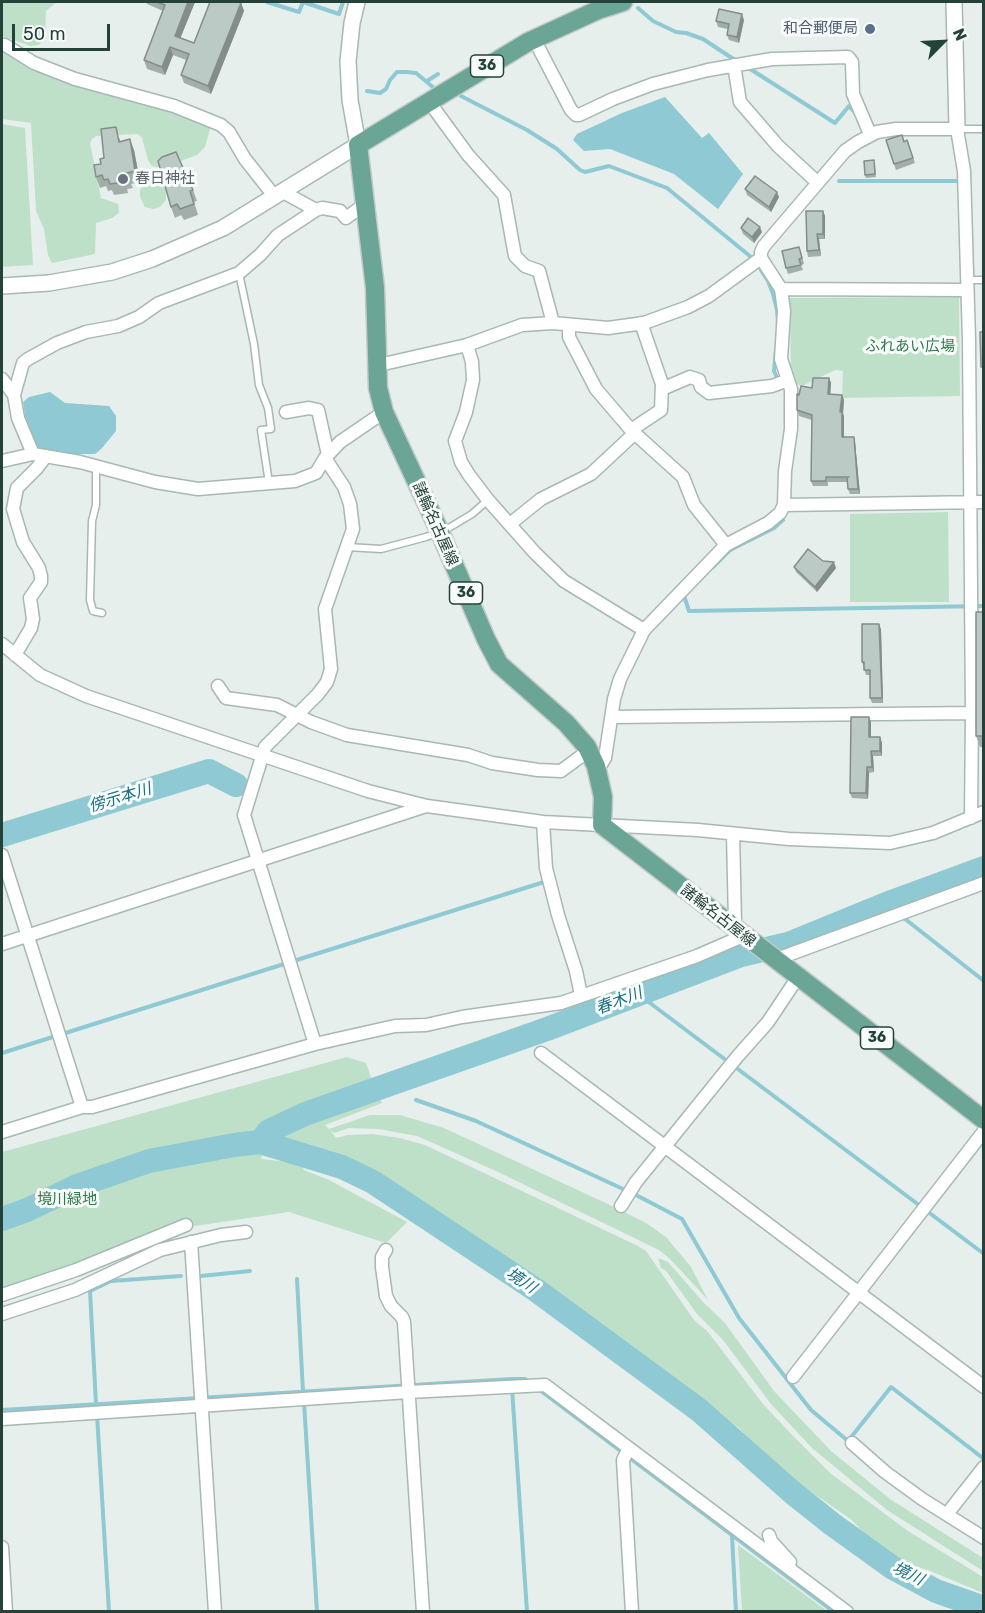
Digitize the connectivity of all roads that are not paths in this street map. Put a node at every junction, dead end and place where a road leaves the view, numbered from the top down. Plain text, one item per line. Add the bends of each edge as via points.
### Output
1 (357, 2) edge
2 (623, 2) edge
3 (954, 2) edge
4 (534, 39) junction
5 (2, 45) edge
6 (734, 65) junction
7 (430, 103) junction
8 (957, 129) junction
9 (984, 129) edge
10 (870, 134) junction
11 (358, 145) junction
12 (817, 182) junction
13 (279, 195) junction
14 (364, 204) junction
15 (316, 210) junction
16 (761, 258) junction
17 (239, 273) junction
18 (984, 280) edge
19 (966, 285) junction
20 (2, 286) edge
21 (781, 289) junction
22 (553, 323) junction
23 (641, 323) junction
24 (569, 325) junction
25 (467, 345) junction
26 (379, 364) junction
27 (2, 379) edge
28 (788, 380) junction
29 (662, 389) junction
30 (14, 395) junction
31 (286, 412) dead end
32 (384, 412) junction
33 (633, 431) junction
34 (33, 454) junction
35 (46, 456) junction
36 (326, 457) junction
37 (2, 461) edge
38 (96, 466) junction
39 (269, 483) junction
40 (488, 500) junction
41 (970, 502) junction
42 (984, 502) edge
43 (784, 505) junction
44 (510, 524) junction
45 (440, 532) junction
46 (726, 544) junction
47 (347, 547) junction
48 (102, 613) dead end
49 (644, 630) junction
50 (2, 644) edge
51 (15, 655) junction
52 (218, 686) dead end
53 (972, 713) junction
54 (296, 714) junction
55 (612, 717) junction
56 (264, 754) junction
57 (592, 758) junction
58 (427, 806) junction
59 (984, 812) edge
60 (971, 818) junction
61 (543, 822) junction
62 (602, 825) junction
63 (733, 834) junction
64 (2, 855) edge
65 (258, 862) junction
66 (984, 883) edge
67 (741, 934) junction
68 (27, 936) junction
69 (2, 944) edge
70 (772, 958) junction
71 (798, 977) junction
72 (582, 995) junction
73 (315, 1044) junction
74 (541, 1053) dead end
75 (82, 1107) junction
76 (984, 1120) edge
77 (984, 1131) edge
78 (2, 1132) edge
79 (665, 1147) junction
80 (621, 1206) dead end
81 (186, 1225) dead end
82 (246, 1232) dead end
83 (191, 1242) junction
84 (386, 1250) dead end
85 (859, 1294) junction
86 (2, 1295) edge
87 (2, 1314) edge
88 (794, 1377) dead end
89 (984, 1387) edge
90 (409, 1392) junction
91 (202, 1406) junction
92 (2, 1419) edge
93 (852, 1443) dead end
94 (629, 1448) junction
95 (984, 1467) edge
96 (948, 1514) junction
97 (769, 1535) dead end
98 (984, 1538) edge
99 (2, 1547) edge
100 (802, 1577) junction
101 (6, 1611) edge
102 (215, 1611) edge
103 (423, 1611) edge
104 (632, 1611) edge
105 (847, 1611) edge

1 - 11 street via 348,61
2 - 4 main road, 36
3 - 8 street
4 - 6 street via 576,115 653,84
4 - 7 main road, 36
5 - 13 street via 75,79 174,106 221,125 245,159
6 - 10 street via 772,59 848,57 852,62 854,94
6 - 12 street via 740,102 778,146
7 - 11 main road, 36
7 - 22 street via 504,195 515,256 525,266 539,271
8 - 9 lane
8 - 10 street via 911,128
8 - 19 street via 964,171
10 - 12 street via 845,151
11 - 13 street
11 - 14 main road, 諸輪名古屋線 / 36
12 - 16 street via 764,246
13 - 15 street
13 - 20 street via 223,228 152,259 112,272 49,284
14 - 15 street via 346,218 340,212
14 - 26 main road, 諸輪名古屋線 / 36 via 375,288
15 - 17 street via 278,235
16 - 21 street
16 - 23 street via 688,307
17 - 30 street via 159,303 118,326 57,343 23,363
17 - 39 lane via 259,385 268,408 271,429 261,430
18 - 19 lane
19 - 21 street
19 - 41 street
21 - 28 street via 781,359
22 - 24 street
22 - 25 street via 522,325
23 - 24 street via 608,328
23 - 29 street
24 - 33 street via 569,337 596,389
25 - 26 street
25 - 40 street via 473,380 456,435 456,449
26 - 32 main road, 諸輪名古屋線 / 36 via 378,388
27 - 30 street
28 - 29 street via 772,386 709,393 699,380 690,377
28 - 43 street via 791,429
29 - 33 street via 661,410
30 - 34 street via 18,418
31 - 36 street via 318,410
32 - 36 street via 340,442
32 - 45 main road, 諸輪名古屋線 / 36
33 - 44 street via 591,474 541,499
33 - 46 street via 682,477 694,505
34 - 35 street
34 - 37 street
35 - 38 street
35 - 51 street via 17,488 13,509 22,542 41,576 30,598 31,628
36 - 39 street via 316,473 295,482
36 - 47 street via 350,504 353,529
38 - 39 street via 198,489
38 - 48 lane via 90,600 93,611
40 - 44 street
40 - 45 lane
41 - 42 street
41 - 43 street
41 - 53 street
43 - 46 street via 768,523
44 - 49 street via 564,581
45 - 47 lane via 381,549
45 - 57 main road, 諸輪名古屋線 / 36 via 499,664 566,723
46 - 49 street
47 - 54 street via 325,609 331,669 327,682
49 - 55 street via 620,679
50 - 51 street
51 - 56 street via 40,675 86,696
52 - 54 street via 226,698 277,705
53 - 55 street
53 - 60 street
54 - 56 street via 265,747
54 - 57 street via 347,735 538,770 561,771
55 - 57 street via 605,758 602,763
56 - 58 street via 368,791
56 - 65 street via 244,815
57 - 62 main road, 諸輪名古屋線 / 36 via 603,797
58 - 61 street
58 - 65 street
59 - 60 street
60 - 63 street via 933,833 890,843
61 - 62 street
61 - 72 street via 546,868
62 - 63 street
62 - 67 main road, 諸輪名古屋線 / 36
63 - 67 street via 735,922
64 - 68 street
65 - 68 street
65 - 73 street
66 - 70 street
67 - 70 main road, 諸輪名古屋線 / 36
67 - 72 street via 697,956
68 - 69 street
68 - 75 street
70 - 71 main road, 諸輪名古屋線 / 36
71 - 76 main road, 諸輪名古屋線 / 36
71 - 79 street via 768,1022
72 - 73 street via 561,1003 426,1025 395,1026
73 - 75 street
74 - 79 street
75 - 78 street
77 - 85 street
79 - 80 street
79 - 85 street
81 - 86 street
82 - 83 street
83 - 87 street via 160,1251 75,1290
83 - 91 street
84 - 90 street via 382,1267 386,1296 404,1322
85 - 88 street
85 - 89 street
90 - 91 street
90 - 94 street via 545,1385
90 - 103 street
91 - 92 street
91 - 102 street
93 - 96 street via 885,1472
94 - 100 street
94 - 104 street via 623,1460
95 - 96 street
96 - 98 street
97 - 100 street
99 - 101 street
100 - 105 street

